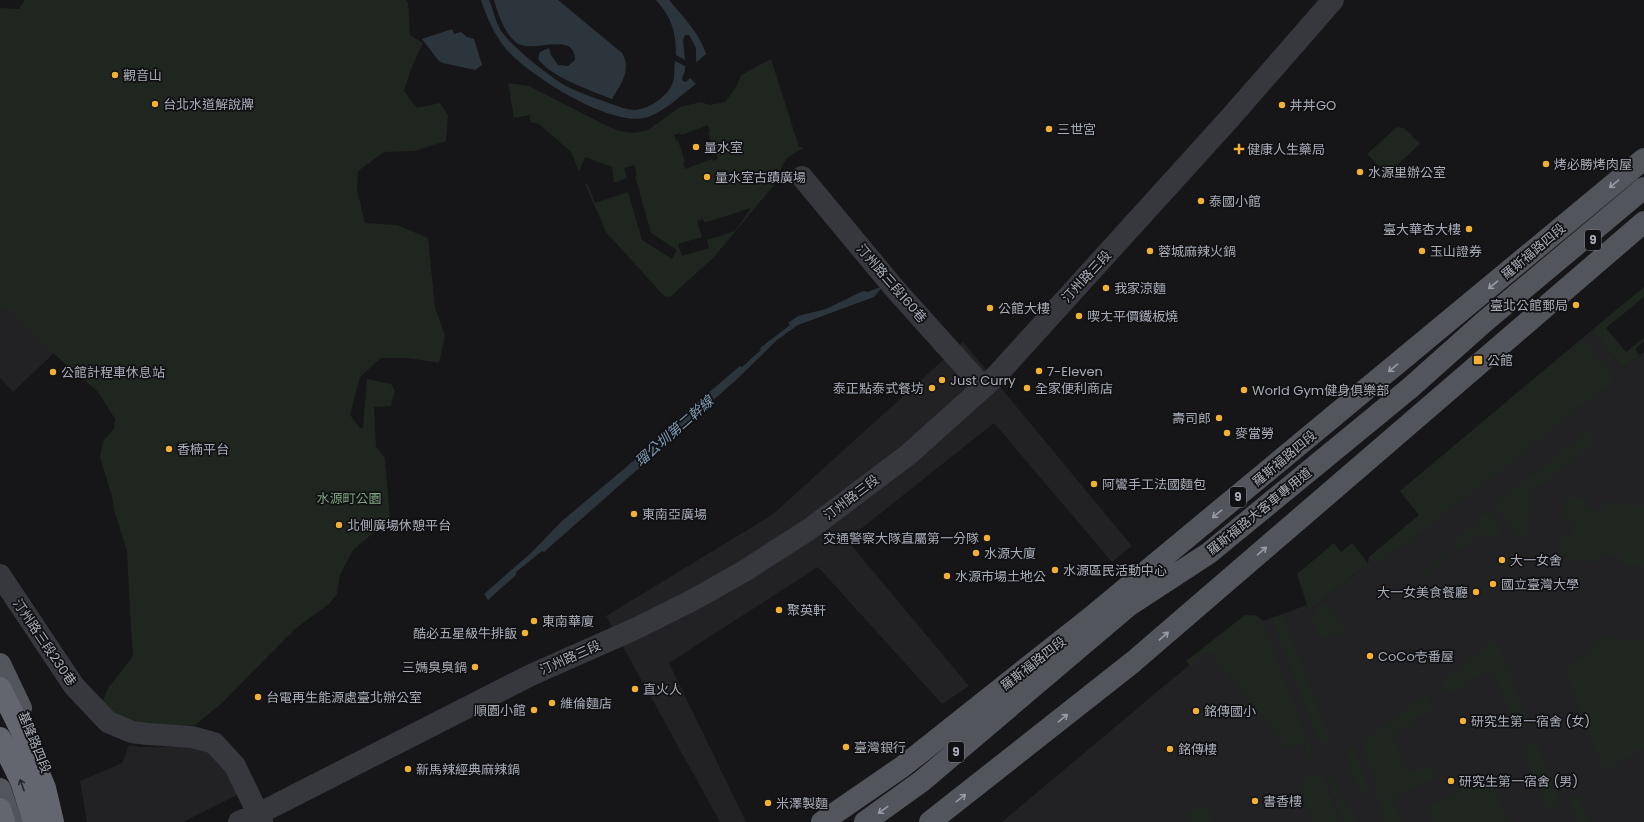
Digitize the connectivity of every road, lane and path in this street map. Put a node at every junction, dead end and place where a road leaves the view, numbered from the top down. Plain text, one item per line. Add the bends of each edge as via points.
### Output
1 (1333, 0) edge
2 (1644, 159) edge
3 (802, 178) dead end
4 (1644, 188) edge
5 (1644, 198) edge
6 (1644, 210) edge
7 (1644, 222) edge
8 (1544, 284) junction
9 (983, 387) junction
10 (0, 575) edge
11 (0, 664) edge
12 (0, 688) edge
13 (0, 738) edge
14 (0, 789) edge
15 (0, 809) edge
16 (253, 819) edge
17 (4, 822) edge
18 (12, 822) edge
19 (34, 822) edge
20 (53, 822) edge
21 (61, 822) edge
22 (822, 822) edge
23 (865, 822) edge
24 (891, 822) edge
25 (930, 822) edge

1 - 9 street, 汀州路三段 via 1225,123 996,376
2 -> 22 main road, 羅斯福路四段 / 9 via 1090,618 902,766
3 - 9 street, 汀州路三段160巷 via 895,289
4 -> 23 main road, 羅斯福路大客車專用道 / 9 via 1484,322 1410,388 1221,543 1128,606 922,781
5 - 8 main road, 羅斯福路大客車專用道 / 9
6 - 8 main road, 羅斯福路大客車專用道 / 9 via 1591,254
25 -> 7 main road, 9 via 1134,662
8 - 24 main road, 羅斯福路大客車專用道 / 9 via 1215,561 1134,614
9 - 16 street, 汀州路三段 via 909,454 811,528 746,570 637,628 530,675
10 - 16 street, 汀州路三段230巷 via 74,686 108,722 132,732 192,737 214,742 235,766
11 - 21 main road, 基隆路四段 via 36,739 58,802
12 - 20 highway via 45,788
19 -> 13 highway via 21,782
14 - 18 main road
15 - 17 highway

